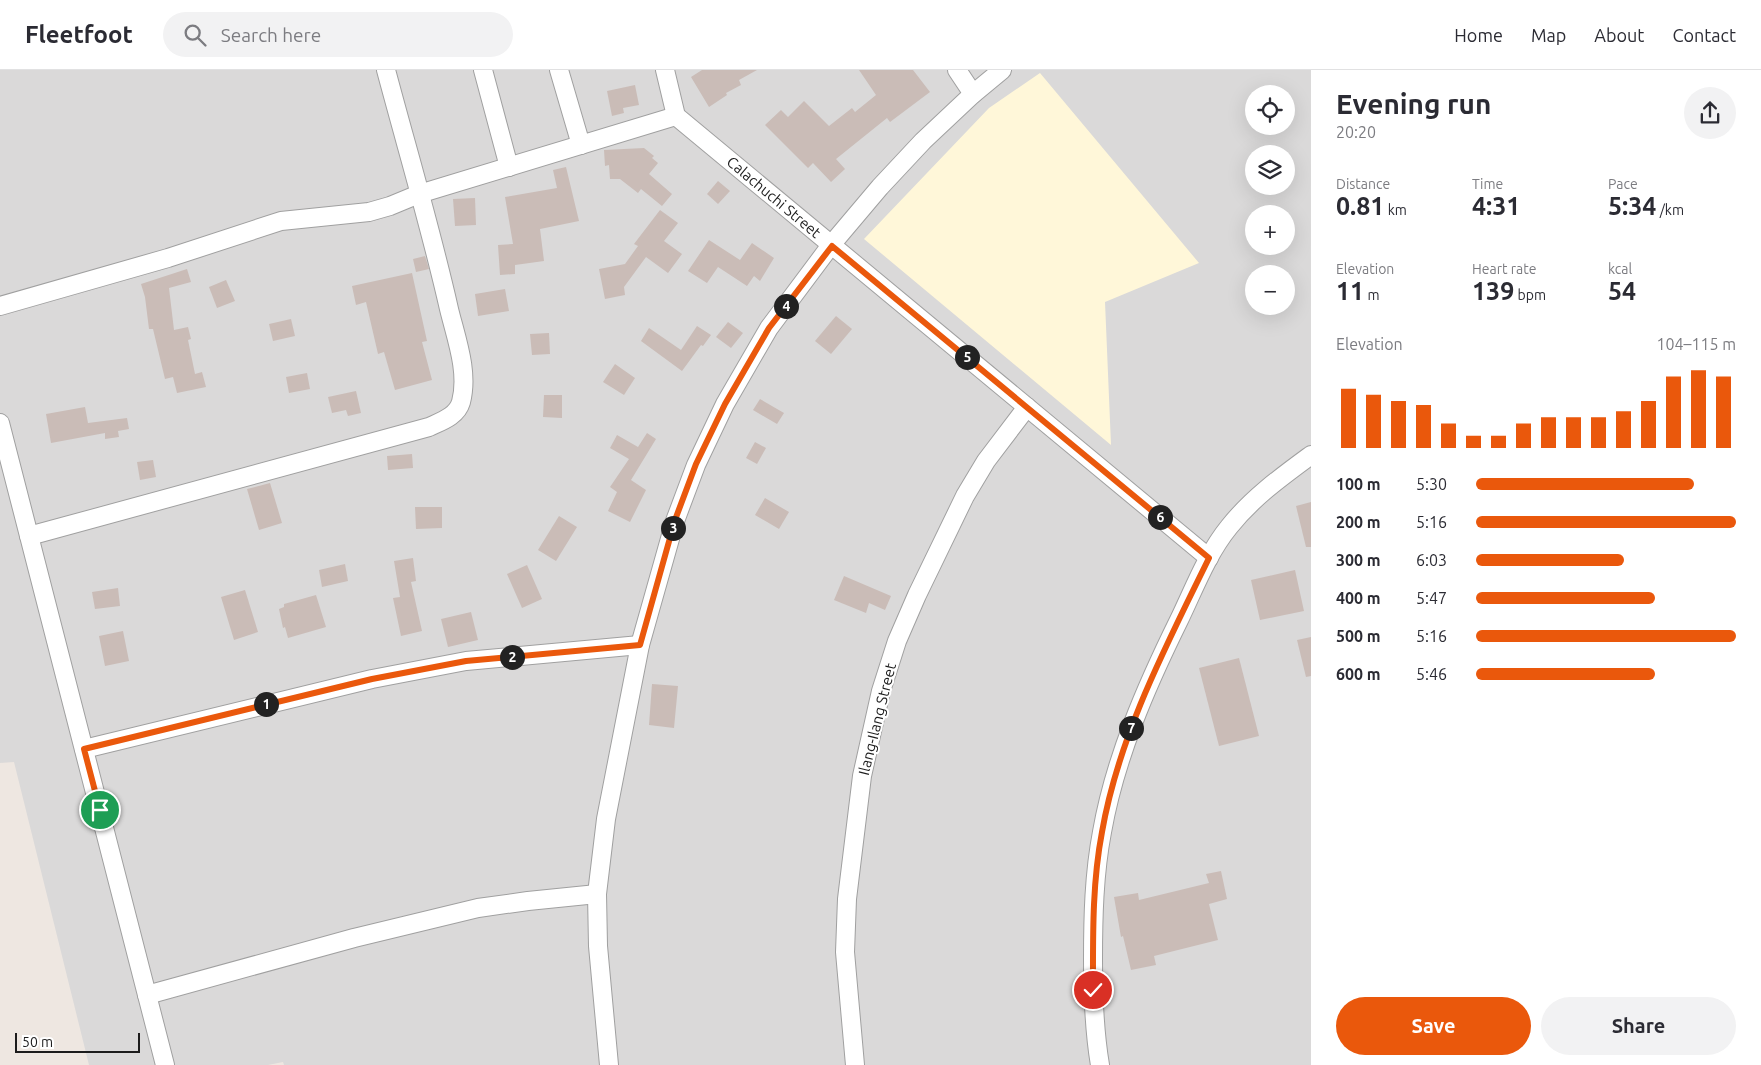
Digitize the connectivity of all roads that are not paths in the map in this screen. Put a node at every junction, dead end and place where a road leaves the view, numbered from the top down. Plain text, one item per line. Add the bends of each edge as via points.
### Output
1 (386, 70) edge
2 (483, 70) edge
3 (559, 70) edge
4 (664, 70) edge
5 (957, 70) edge
6 (1002, 70) edge
7 (973, 94) junction
8 (676, 116) junction
9 (580, 145) junction
10 (508, 167) junction
11 (419, 194) junction
12 (832, 246) junction
13 (0, 306) edge
14 (1027, 407) junction
15 (0, 423) edge
16 (1311, 456) edge
17 (29, 536) junction
18 (1209, 558) junction
19 (640, 645) junction
20 (84, 749) junction
21 (597, 894) junction
22 (147, 995) junction
23 (165, 1065) edge
24 (609, 1065) edge
25 (855, 1065) edge
26 (1100, 1065) edge

1 - 11 street
2 - 10 street
3 - 9 street
4 - 8 street
5 - 7 street
6 - 7 street
7 - 12 street via 880,187
8 - 9 street
8 - 12 street, Calachuchi Street
9 - 10 street
10 - 11 street
11 - 13 street via 369,212 281,221 168,258
11 - 17 street via 462,366 464,388 460,405 450,417 429,427
12 - 14 street, Calachuchi Street
12 - 19 street via 769,328 725,404 696,464 675,520
14 - 18 street, Calachuchi Street
14 - 25 street, Ilang-Ilang Street via 986,461 965,496 901,632 881,691 862,776 847,899 845,952
15 - 17 street
16 - 18 street via 1248,504
17 - 20 street
18 - 26 street via 1148,686 1129,734 1102,831 1093,915 1093,990
19 - 20 street via 466,661 372,679
19 - 21 street via 606,820
20 - 22 street
21 - 22 street via 478,908 354,938
21 - 24 street via 598,946
22 - 23 street

